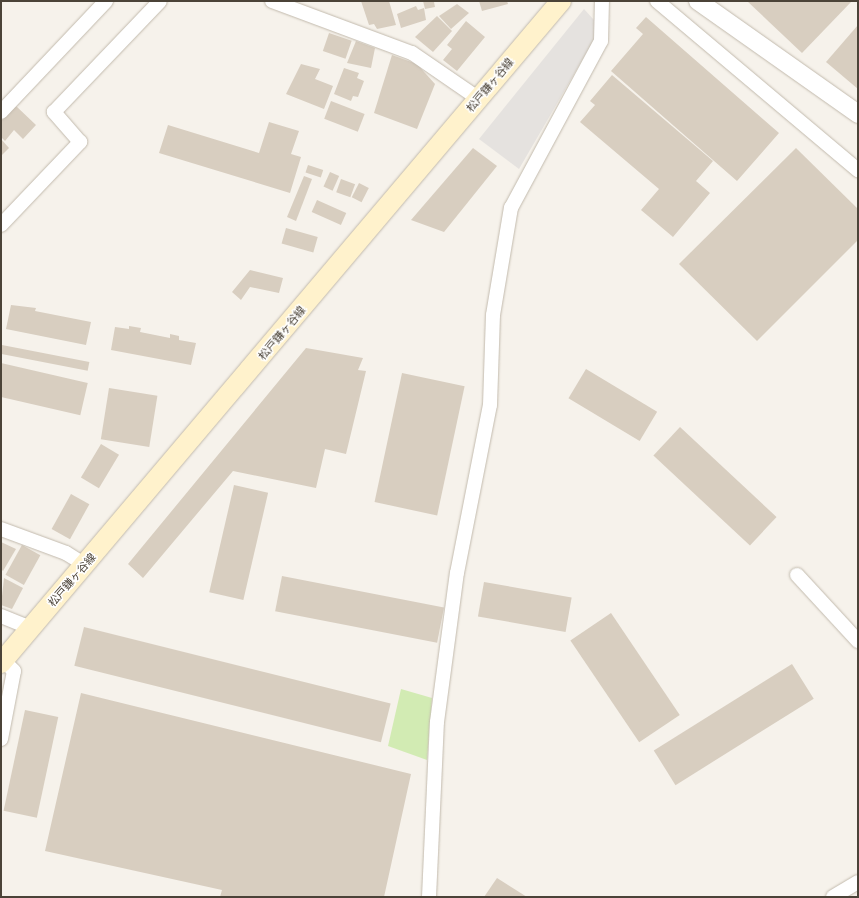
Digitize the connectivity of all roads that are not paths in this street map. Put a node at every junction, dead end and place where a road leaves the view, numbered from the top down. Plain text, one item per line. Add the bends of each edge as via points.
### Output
1 (106, 1) edge
2 (160, 1) edge
3 (272, 1) edge
4 (561, 1) edge
5 (602, 1) edge
6 (656, 1) edge
7 (698, 1) edge
8 (479, 99) junction
9 (1, 112) edge
10 (858, 114) edge
11 (858, 170) edge
12 (1, 225) edge
13 (1, 529) edge
14 (85, 565) junction
15 (797, 575) dead end
16 (1, 616) edge
17 (31, 628) junction
18 (858, 642) edge
19 (2, 662) edge
20 (1, 739) edge
21 (858, 882) edge
22 (429, 897) edge
23 (832, 897) edge

1 - 9 street
2 - 12 street via 54,112 80,142
3 - 8 street via 412,53
4 - 8 main road, 松戸鎌ヶ谷線
5 - 22 street via 601,41 511,208 493,315 490,405 457,573 437,722
6 - 11 street
7 - 10 street
8 - 14 main road, 松戸鎌ヶ谷線
13 - 14 street via 66,553
14 - 17 main road, 松戸鎌ヶ谷線
15 - 18 street
16 - 17 street
17 - 19 main road, 松戸鎌ヶ谷線
19 - 20 street via 14,671
21 - 23 street

